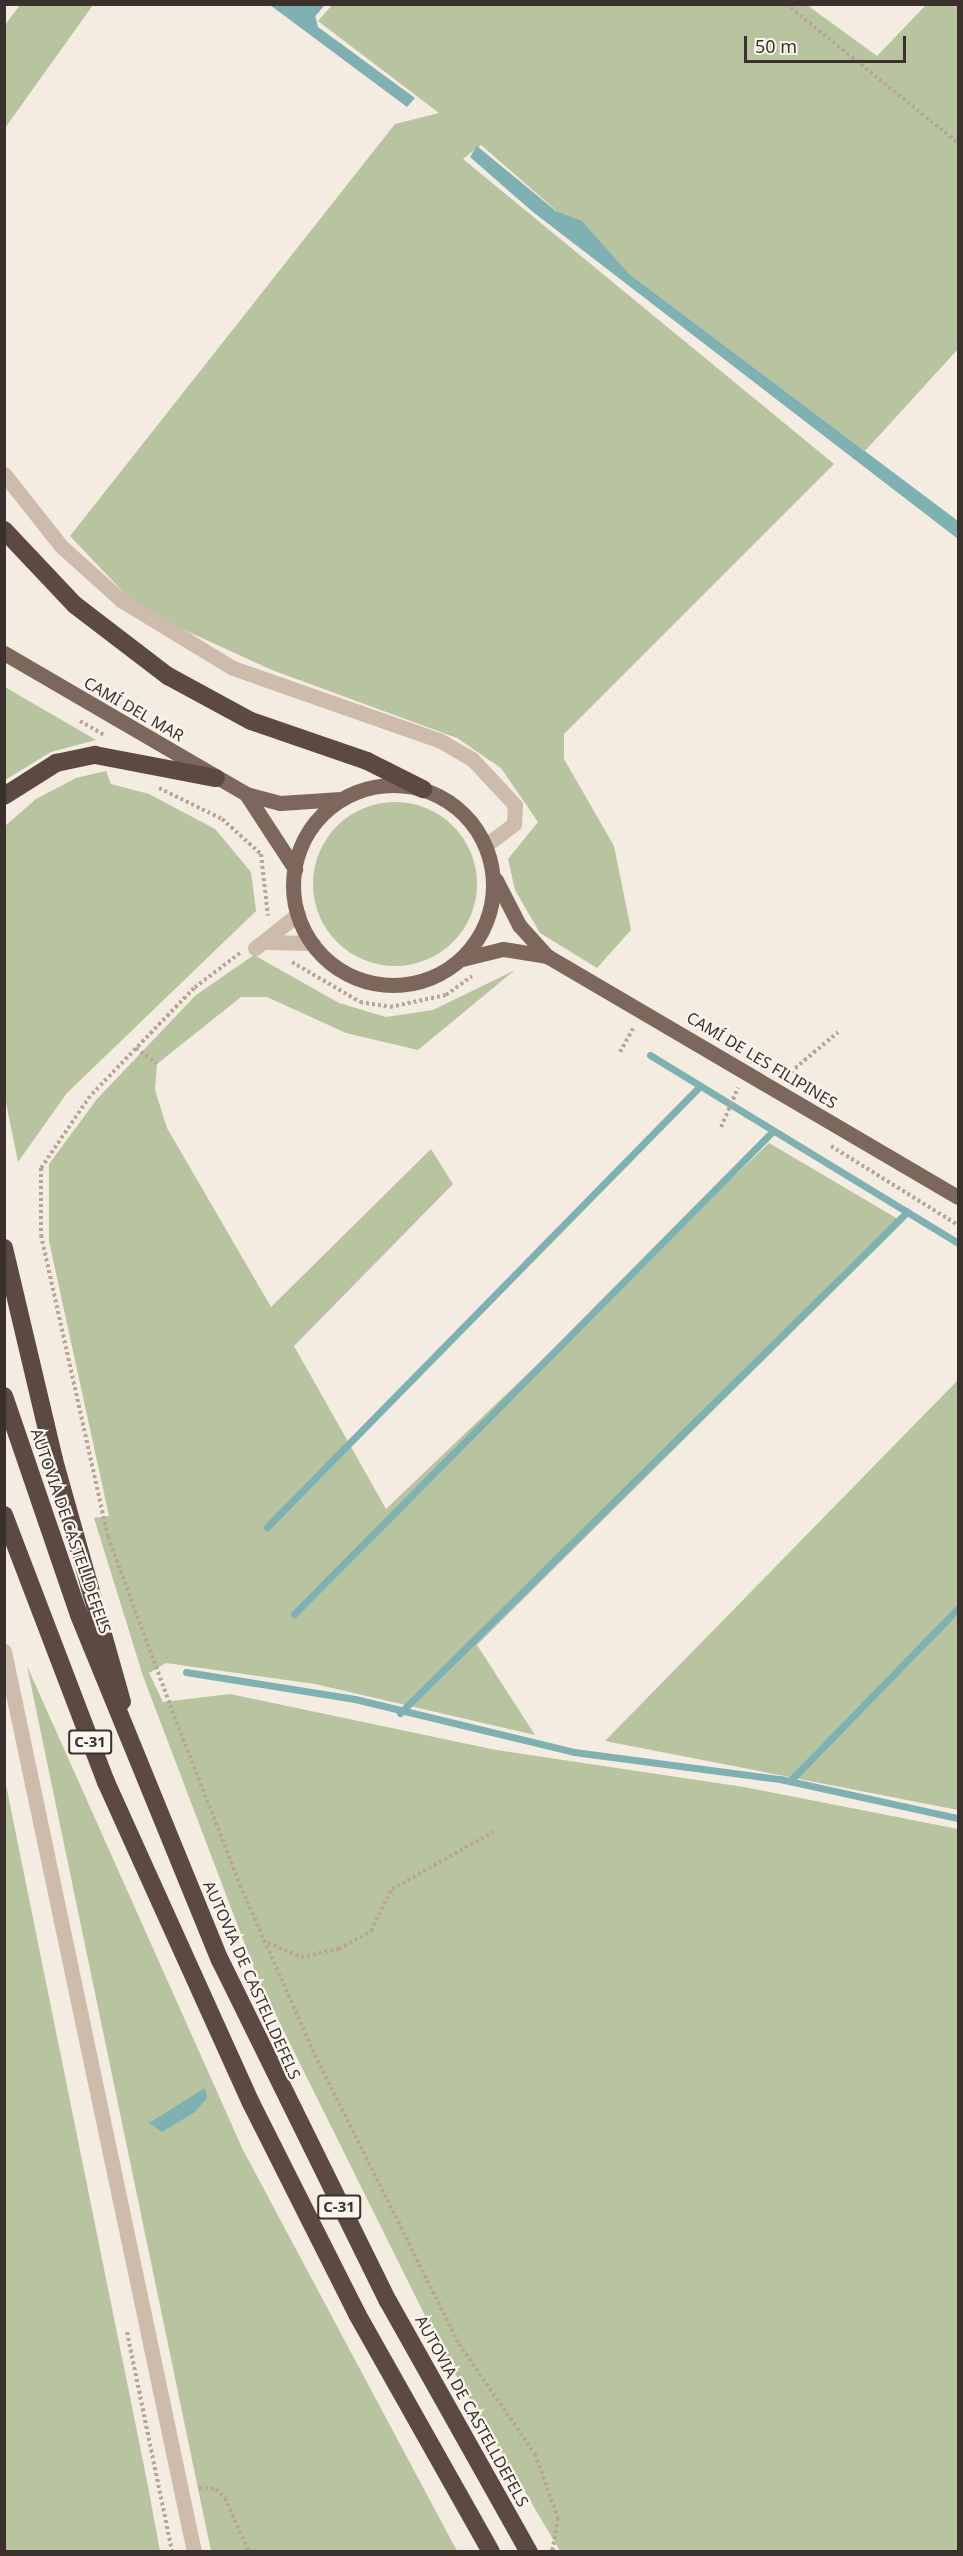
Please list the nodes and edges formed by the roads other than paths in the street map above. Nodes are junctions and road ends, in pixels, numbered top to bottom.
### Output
1 (4, 474) edge
2 (4, 530) edge
3 (4, 653) edge
4 (216, 778) junction
5 (423, 789) junction
6 (246, 794) junction
7 (4, 796) edge
8 (341, 799) junction
9 (486, 845) junction
10 (295, 869) junction
11 (494, 876) junction
12 (298, 914) junction
13 (312, 943) junction
14 (547, 956) junction
15 (461, 960) junction
16 (958, 1197) edge
17 (4, 1248) edge
18 (4, 1396) edge
19 (4, 1515) edge
20 (4, 1651) edge
21 (141, 1777) junction
22 (525, 2544) edge
23 (489, 2549) edge
24 (194, 2552) edge

1 - 9 street
2 - 5 highway
3 - 4 main road, CAMÍ DEL MAR
4 - 6 main road, CAMÍ DEL MAR
4 - 7 highway
5 - 8 main road
5 - 9 main road
6 - 8 main road, CAMÍ DEL MAR
6 - 10 main road, CAMÍ DEL MAR
8 - 10 main road
9 - 11 main road
10 - 12 main road
11 - 14 main road
11 - 15 main road
12 - 13 main road
12 - 13 street
13 - 15 main road
14 - 15 main road
14 - 16 main road, CAMÍ DE LES FILIPINES
17 - 21 highway
18 - 21 highway, AUTOVIA DE CASTELLDEFELS / C-31
19 - 23 highway, C-31
20 - 24 street
21 - 22 highway, AUTOVIA DE CASTELLDEFELS / C-31

